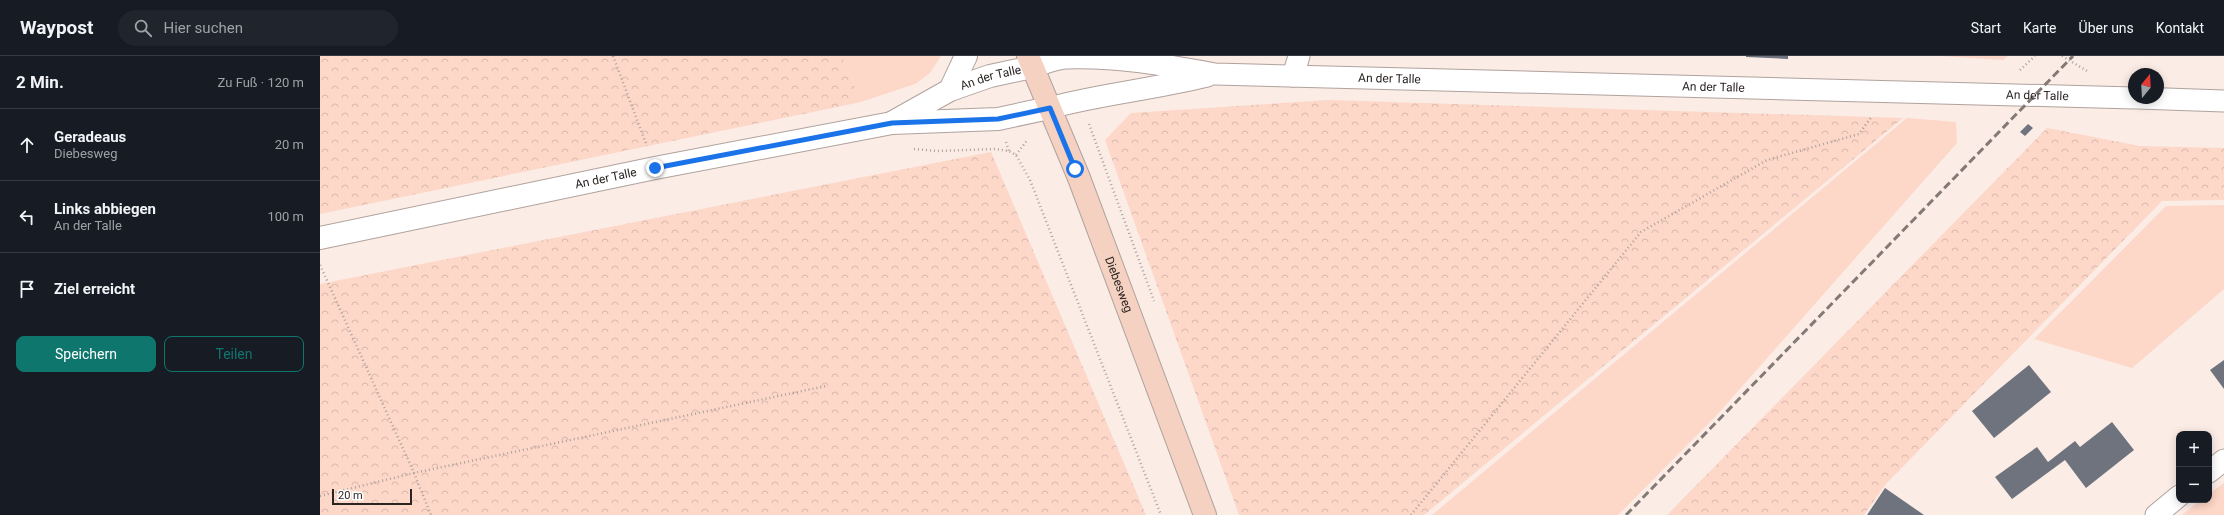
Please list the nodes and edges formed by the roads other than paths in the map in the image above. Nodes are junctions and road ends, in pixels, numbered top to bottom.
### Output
1 (966, 56) edge
2 (1299, 56) edge
3 (1030, 61) edge
4 (1215, 74) junction
5 (1293, 76) junction
6 (950, 90) junction
7 (2128, 98) edge
8 (2164, 99) edge
9 (2224, 101) edge
10 (1050, 108) junction
11 (892, 123) junction
12 (320, 238) edge
13 (2224, 460) edge
14 (2212, 470) edge
15 (2176, 498) edge
16 (1205, 515) edge
17 (2156, 515) edge

1 - 6 street
2 - 5 street
3 - 4 street, An der Talle
3 - 6 street, An der Talle
3 - 10 main road, Diebesweg
4 - 5 street, An der Talle
4 - 10 street, An der Talle
5 - 7 street, An der Talle
6 - 11 street, An der Talle
8 - 9 street
10 - 11 street, An der Talle
10 - 16 main road, Diebesweg
11 - 12 street, An der Talle
13 - 14 street
15 - 17 street

